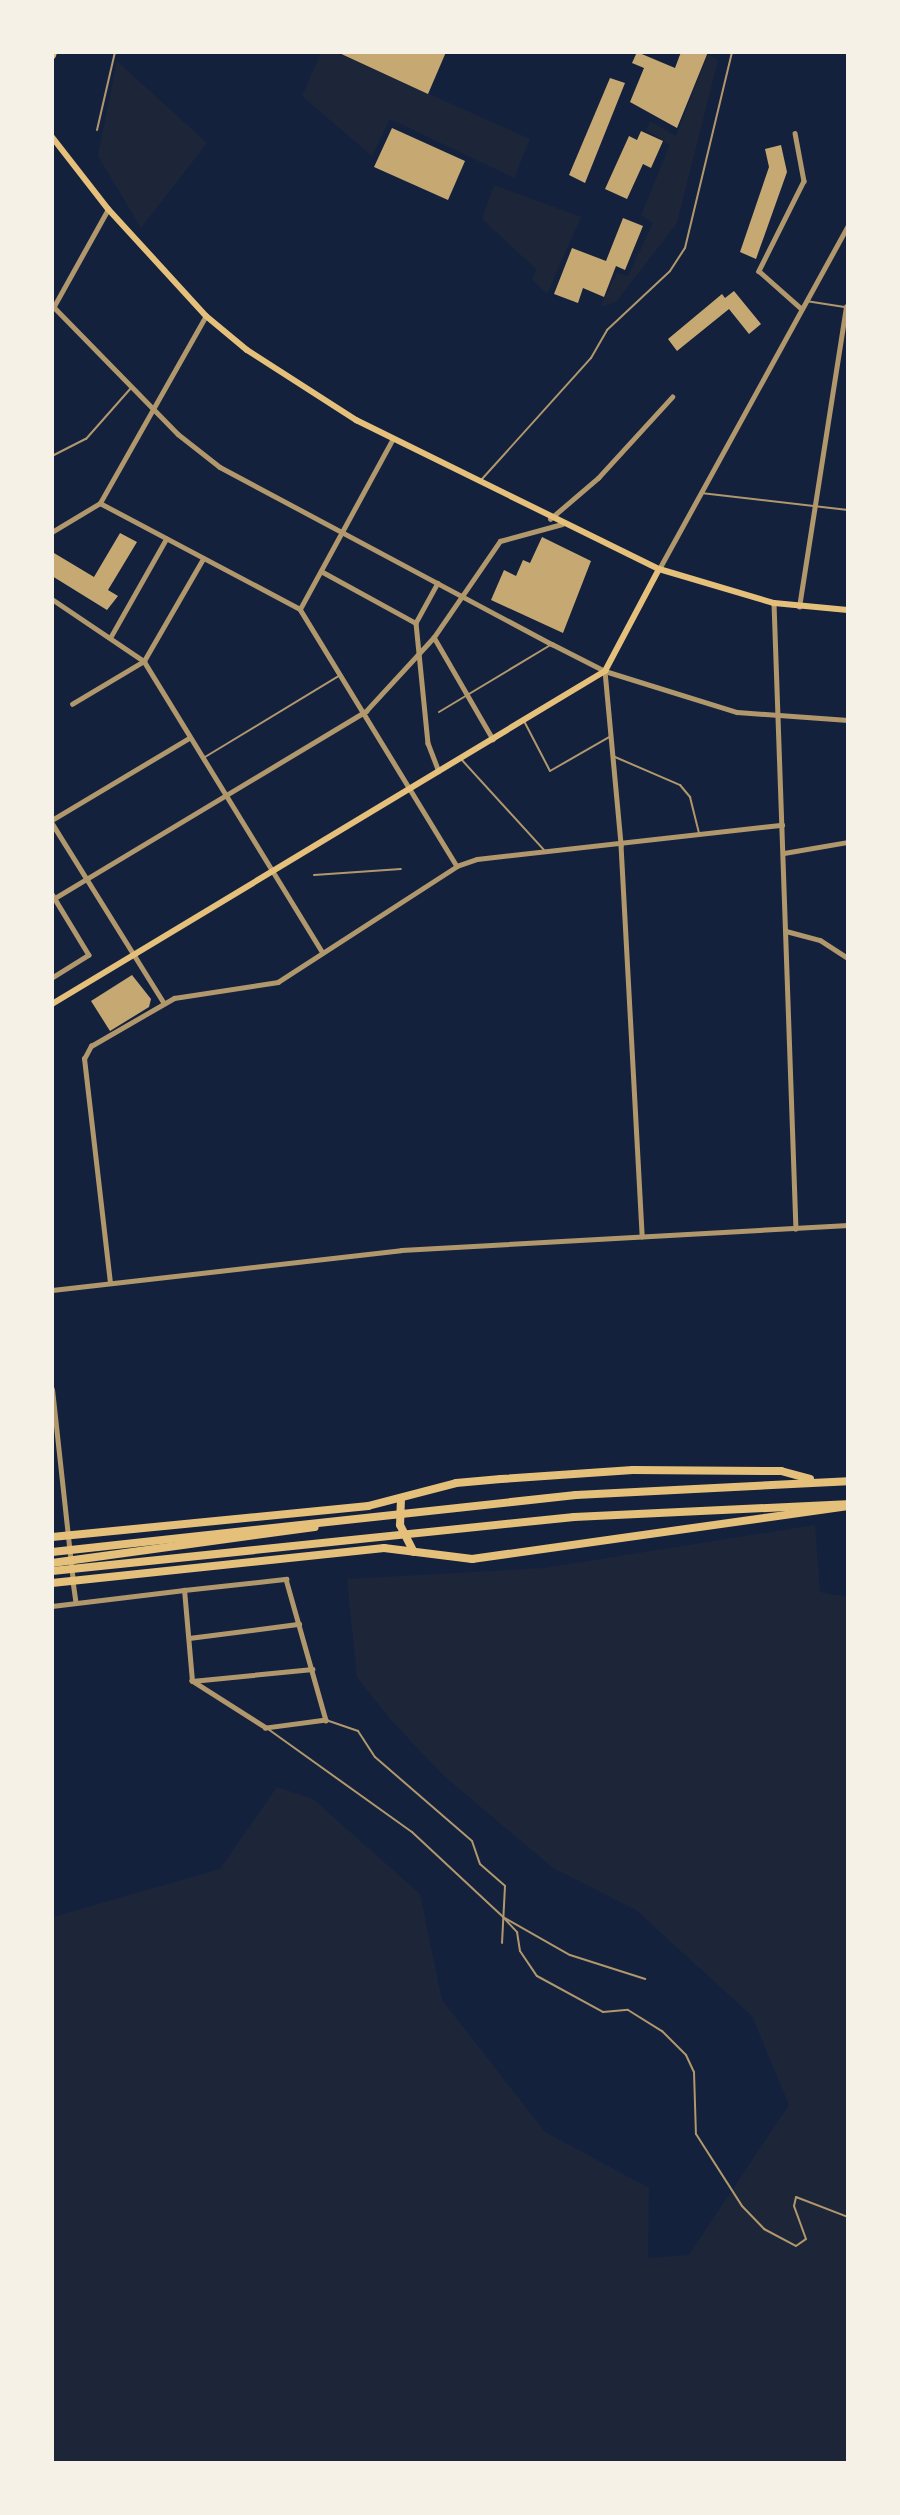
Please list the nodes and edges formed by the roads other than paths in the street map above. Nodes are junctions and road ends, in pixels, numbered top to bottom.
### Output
1 (115, 52) edge
2 (732, 52) edge
3 (97, 130) dead end
4 (795, 133) dead end
5 (52, 137) edge
6 (108, 209) junction
7 (848, 225) edge
8 (806, 301) junction
9 (53, 306) edge
10 (847, 308) edge
11 (802, 309) junction
12 (206, 316) junction
13 (131, 388) junction
14 (672, 397) dead end
15 (154, 408) junction
16 (392, 440) junction
17 (52, 456) edge
18 (478, 483) junction
19 (700, 493) junction
20 (100, 503) junction
21 (814, 509) junction
22 (848, 510) edge
23 (550, 519) junction
24 (562, 524) junction
25 (52, 532) edge
26 (342, 533) junction
27 (166, 539) junction
28 (203, 559) junction
29 (659, 569) junction
30 (321, 571) junction
31 (438, 583) junction
32 (465, 598) junction
33 (52, 599) edge
34 (774, 603) junction
35 (799, 607) junction
36 (300, 609) junction
37 (848, 610) edge
38 (416, 623) junction
39 (434, 637) junction
40 (110, 638) junction
41 (552, 644) junction
42 (418, 656) junction
43 (144, 661) junction
44 (605, 671) junction
45 (341, 675) junction
46 (467, 694) junction
47 (72, 704) dead end
48 (366, 711) junction
49 (439, 712) dead end
50 (778, 718) junction
51 (524, 720) junction
52 (848, 720) edge
53 (611, 736) junction
54 (189, 738) junction
55 (493, 739) junction
56 (613, 757) junction
57 (460, 758) junction
58 (201, 759) junction
59 (439, 771) junction
60 (412, 788) junction
61 (225, 798) junction
62 (52, 821) edge
63 (782, 825) junction
64 (699, 834) junction
65 (848, 842) edge
66 (621, 845) junction
67 (546, 853) junction
68 (784, 853) junction
69 (457, 866) junction
70 (401, 869) dead end
71 (274, 872) junction
72 (314, 876) dead end
73 (87, 879) junction
74 (54, 896) edge
75 (786, 931) junction
76 (322, 952) junction
77 (135, 957) junction
78 (848, 958) edge
79 (52, 978) edge
80 (164, 1003) junction
81 (52, 1004) edge
82 (848, 1225) edge
83 (796, 1229) junction
84 (642, 1236) junction
85 (110, 1283) junction
86 (52, 1290) edge
87 (52, 1389) edge
88 (816, 1481) junction
89 (848, 1481) edge
90 (401, 1498) junction
91 (377, 1504) junction
92 (848, 1505) edge
93 (212, 1524) junction
94 (93, 1533) junction
95 (68, 1535) junction
96 (52, 1537) edge
97 (166, 1548) junction
98 (141, 1551) junction
99 (52, 1552) edge
100 (415, 1553) junction
101 (71, 1561) junction
102 (52, 1563) edge
103 (52, 1571) edge
104 (73, 1581) junction
105 (52, 1583) edge
106 (184, 1590) junction
107 (76, 1603) junction
108 (52, 1606) edge
109 (299, 1624) junction
110 (189, 1638) junction
111 (312, 1669) junction
112 (192, 1681) junction
113 (326, 1720) junction
114 (266, 1728) junction
115 (503, 1917) junction
116 (502, 1943) dead end
117 (645, 1980) dead end
118 (848, 2217) edge

1 - 3 lane
2 - 18 lane
4 - 11 street
5 - 6 main road
6 - 9 street
6 - 12 main road
7 - 8 street
8 - 10 lane
8 - 11 street
9 - 13 street
10 - 21 street
11 - 19 street
12 - 15 street
12 - 16 main road
13 - 15 street
13 - 17 lane
14 - 23 street
15 - 20 street
15 - 26 street
16 - 18 main road
16 - 26 street
18 - 23 main road
19 - 21 lane
19 - 29 street
20 - 25 street
20 - 27 street
21 - 22 lane
21 - 35 street
23 - 24 main road
24 - 29 main road
24 - 32 street
26 - 30 street
26 - 31 street
27 - 28 street
27 - 40 street
28 - 36 street
28 - 43 street
29 - 34 main road
29 - 44 main road
30 - 36 street
30 - 38 street
31 - 32 street
31 - 38 street
32 - 39 street
32 - 41 street
33 - 40 street
34 - 35 main road
34 - 50 street
35 - 37 main road
36 - 45 street
38 - 42 street
39 - 42 street
39 - 46 street
40 - 43 street
41 - 44 street
41 - 46 lane
42 - 48 street
42 - 59 street
43 - 47 street
43 - 54 street
44 - 50 street
44 - 51 main road
44 - 53 street
45 - 48 street
45 - 58 lane
46 - 49 lane
46 - 55 street
48 - 60 street
48 - 61 street
50 - 52 street
50 - 63 street
51 - 53 lane
51 - 55 main road
53 - 56 street
54 - 58 street
54 - 62 street
55 - 57 main road
56 - 64 lane
56 - 66 street
57 - 59 main road
57 - 67 lane
58 - 61 street
59 - 60 main road
60 - 69 street
60 - 71 main road
61 - 71 street
61 - 73 street
62 - 73 street
63 - 64 street
63 - 68 street
64 - 66 street
65 - 68 street
66 - 67 street
66 - 84 street
67 - 69 street
68 - 75 street
69 - 76 street
70 - 72 lane
71 - 76 street
71 - 77 main road
73 - 74 street
73 - 77 street
74 - 79 street
75 - 78 street
75 - 83 street
76 - 80 street
77 - 80 street
77 - 81 main road
80 - 85 street
82 - 83 street
83 - 84 street
84 - 85 street
85 - 86 street
87 - 95 street
88 - 89 highway
88 - 90 highway
88 - 99 highway
90 - 91 highway
90 - 100 highway
91 - 93 highway
91 - 97 highway
92 - 100 highway
92 - 103 highway
93 - 94 highway
93 - 97 highway
94 - 95 highway
94 - 98 highway
95 - 96 highway
95 - 101 street
97 - 98 highway
98 - 101 highway
100 - 104 highway
101 - 102 highway
101 - 104 street
104 - 105 highway
104 - 107 street
106 - 107 street
106 - 109 street
106 - 110 street
107 - 108 street
109 - 110 street
109 - 111 street
110 - 112 street
111 - 112 street
111 - 113 street
112 - 114 street
113 - 114 street
113 - 115 lane
114 - 115 lane
115 - 116 lane
115 - 117 lane
115 - 118 lane

